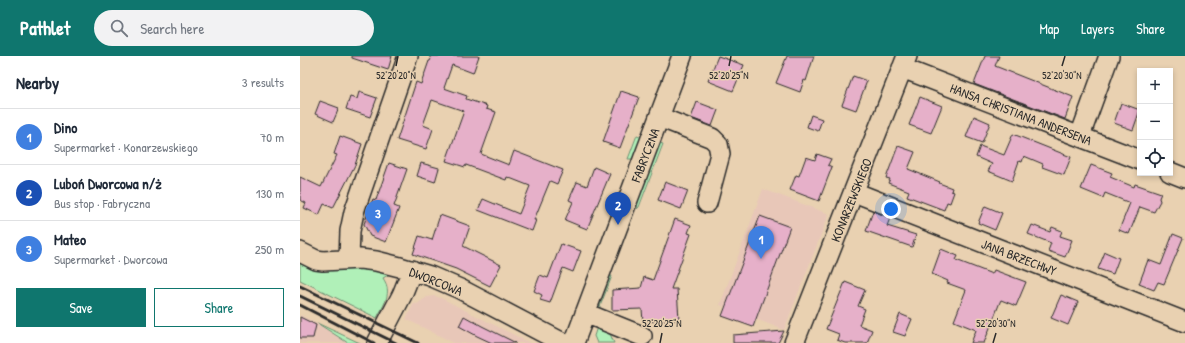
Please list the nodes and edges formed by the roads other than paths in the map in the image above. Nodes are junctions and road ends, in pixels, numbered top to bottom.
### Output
1 (408, 56) edge
2 (682, 56) edge
3 (1109, 56) edge
4 (905, 62) edge
5 (659, 117) junction
6 (1080, 136) junction
7 (1137, 159) edge
8 (1173, 173) edge
9 (1185, 178) edge
10 (854, 192) junction
11 (707, 203) dead end
12 (300, 252) edge
13 (349, 259) junction
14 (412, 270) junction
15 (585, 313) junction
16 (1185, 322) edge
17 (642, 336) dead end
18 (377, 343) edge
19 (563, 343) edge
20 (574, 343) edge
21 (794, 343) edge

1 - 13 street
2 - 5 street, FABRYCZNA
3 - 6 street
4 - 6 street, HANSA CHRISTIANA ANDERSENA
4 - 10 street, KONARZEWSKIEGO
5 - 11 street
5 - 15 street, FABRYCZNA
6 - 7 street, HANSA CHRISTIANA ANDERSENA
8 - 9 street
10 - 16 street, JANA BRZECHWY
10 - 21 street, KONARZEWSKIEGO
12 - 13 street, DWORCOWA
13 - 14 street, DWORCOWA
14 - 18 street
14 - 19 street, DWORCOWA
15 - 17 street
15 - 20 street, FABRYCZNA

